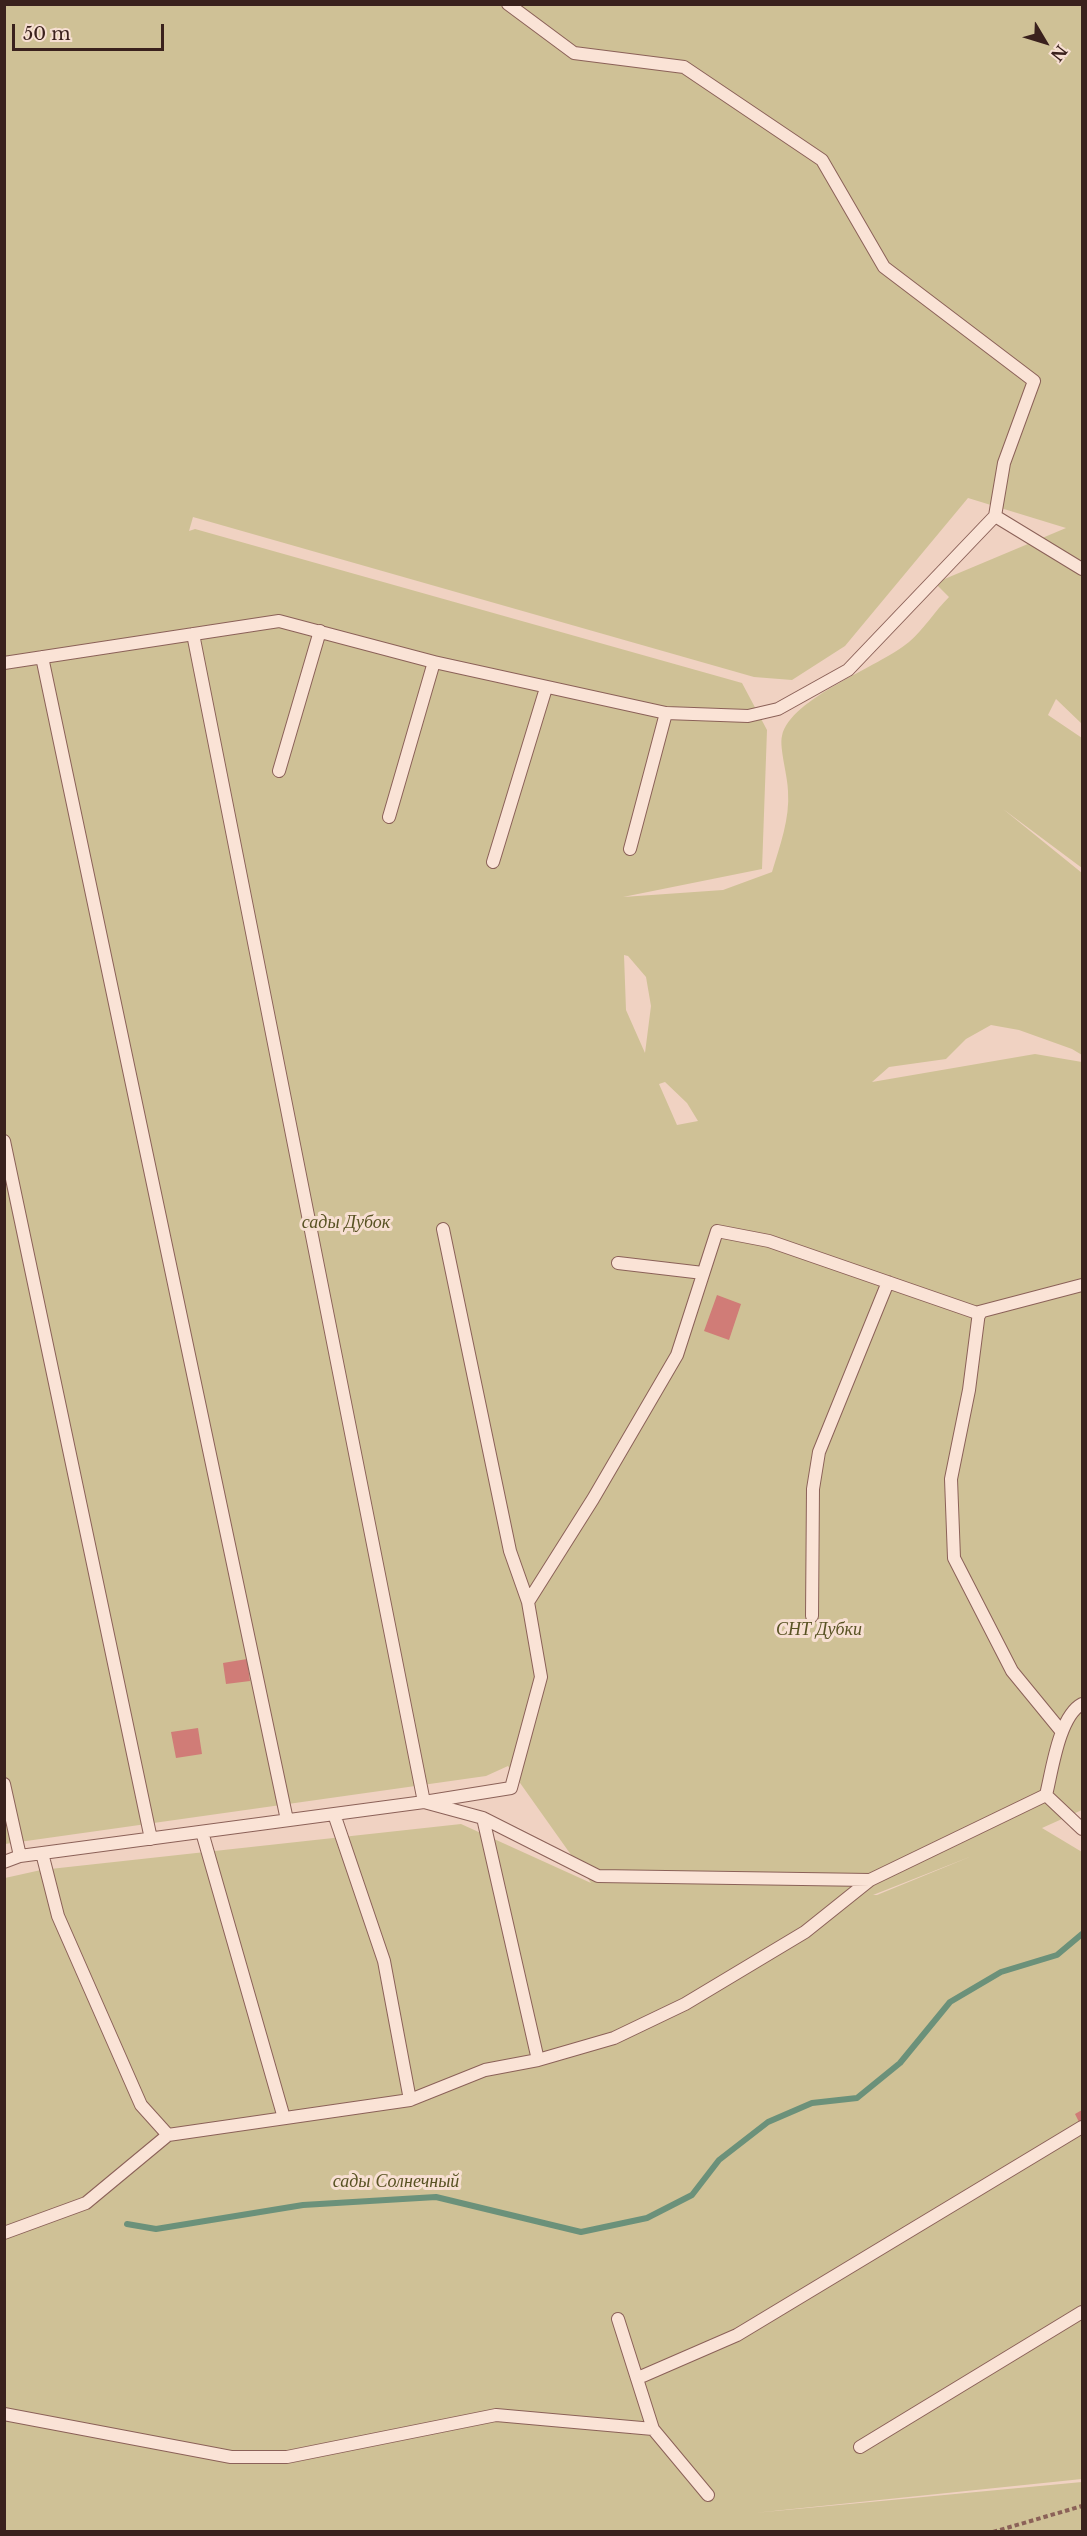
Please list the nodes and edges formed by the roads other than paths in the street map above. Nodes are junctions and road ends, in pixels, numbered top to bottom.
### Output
1 (508, 4) edge
2 (994, 516) junction
3 (1083, 569) edge
4 (320, 631) junction
5 (193, 634) junction
6 (42, 657) junction
7 (434, 662) junction
8 (4, 663) edge
9 (546, 688) junction
10 (666, 713) junction
11 (279, 771) dead end
12 (389, 817) dead end
13 (630, 849) dead end
14 (493, 862) dead end
15 (4, 1142) edge
16 (443, 1229) dead end
17 (618, 1263) dead end
18 (703, 1274) junction
19 (888, 1282) junction
20 (1083, 1286) edge
21 (980, 1314) junction
22 (528, 1602) junction
23 (812, 1616) dead end
24 (1083, 1704) edge
25 (1062, 1732) junction
26 (4, 1784) edge
27 (1046, 1795) junction
28 (424, 1802) junction
29 (334, 1814) junction
30 (483, 1818) junction
31 (287, 1820) junction
32 (1083, 1828) edge
33 (202, 1832) junction
34 (151, 1839) junction
35 (42, 1853) junction
36 (21, 1856) junction
37 (4, 1862) edge
38 (870, 1880) junction
39 (538, 2060) junction
40 (410, 2100) junction
41 (284, 2118) junction
42 (1083, 2127) edge
43 (168, 2134) junction
44 (4, 2233) edge
45 (1083, 2312) edge
46 (618, 2319) dead end
47 (638, 2378) junction
48 (4, 2414) edge
49 (653, 2429) junction
50 (860, 2447) dead end
51 (708, 2495) dead end

1 - 2 lane
2 - 3 lane
2 - 10 lane
4 - 5 lane
4 - 7 lane
4 - 11 lane
5 - 6 lane
5 - 28 lane
6 - 8 lane
6 - 31 lane
7 - 9 lane
7 - 12 lane
9 - 10 lane
9 - 14 lane
10 - 13 lane
15 - 34 lane
16 - 22 lane
17 - 18 lane
18 - 19 lane
18 - 22 lane
19 - 21 lane
19 - 23 lane
20 - 21 lane
21 - 25 lane
22 - 28 lane
24 - 25 lane
25 - 27 lane
26 - 36 lane
27 - 32 lane
27 - 38 lane
28 - 29 lane
28 - 30 lane
29 - 31 lane
29 - 40 lane
30 - 38 lane
30 - 39 lane
31 - 33 lane
33 - 34 lane
33 - 41 lane
34 - 35 lane
35 - 36 lane
35 - 43 lane
36 - 37 lane
38 - 39 lane
39 - 40 lane
40 - 41 lane
41 - 43 lane
42 - 47 lane
43 - 44 lane
45 - 50 lane
46 - 47 lane
47 - 49 lane
48 - 49 lane
49 - 51 lane

